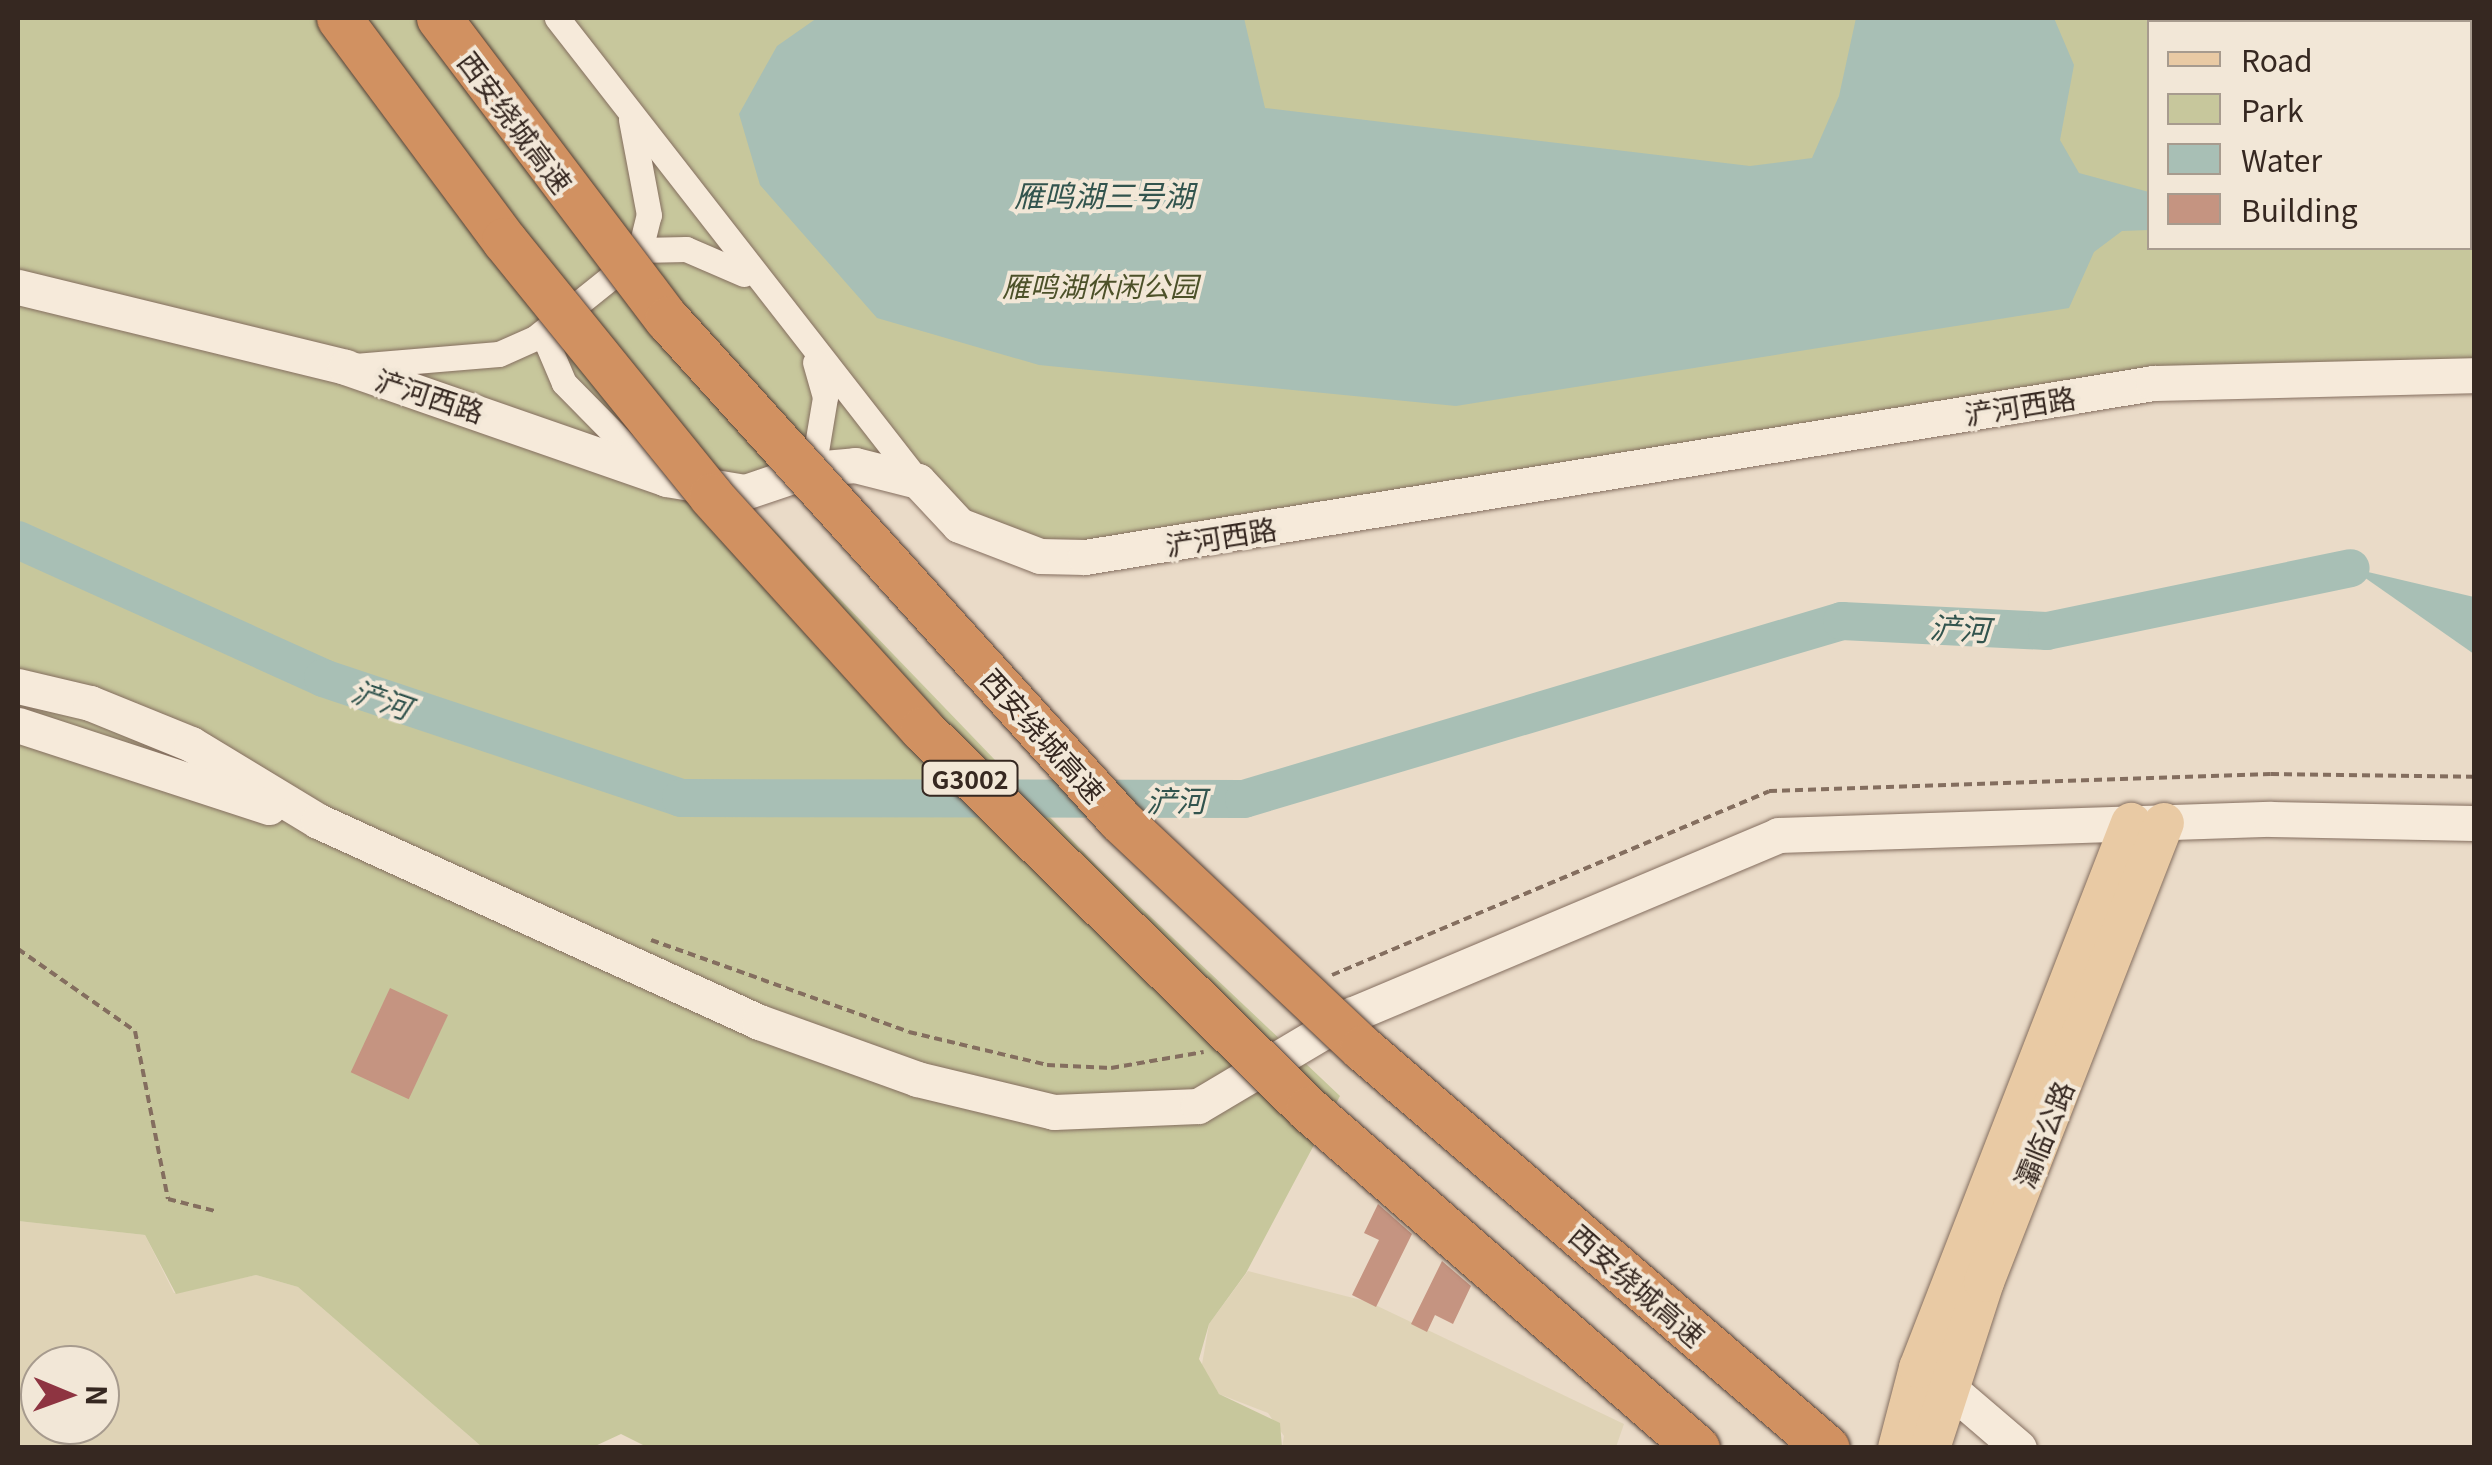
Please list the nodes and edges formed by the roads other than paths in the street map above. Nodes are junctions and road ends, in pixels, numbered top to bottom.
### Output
1 (340, 18) edge
2 (439, 18) edge
3 (557, 18) edge
4 (630, 115) junction
5 (640, 250) junction
6 (755, 282) junction
7 (18, 287) edge
8 (553, 323) junction
9 (813, 352) junction
10 (345, 367) junction
11 (2474, 375) edge
12 (813, 469) junction
13 (666, 479) junction
14 (918, 481) junction
15 (18, 686) edge
16 (18, 725) edge
17 (318, 821) junction
18 (2147, 823) junction
19 (2474, 823) edge
20 (1949, 1388) junction
21 (1697, 1448) edge
22 (1828, 1448) edge
23 (1898, 1448) edge
24 (1930, 1448) edge
25 (2019, 1448) edge

1 - 21 highway, G3002, bridge
2 - 22 highway, 西安绕城高速 / G3002, bridge
3 - 4 street
4 - 5 street
4 - 6 street
5 - 6 street
5 - 8 street
6 - 9 street
7 - 10 street, 浐河西路
8 - 10 street
8 - 13 street
9 - 12 street
9 - 14 street
10 - 13 street, 浐河西路
11 - 14 street, 浐河西路
12 - 13 street, 浐河西路
12 - 14 street, 浐河西路
15 - 17 street
16 - 17 street
17 - 18 street
18 - 19 street
18 - 20 main road, 灞临公路
18 - 23 main road, 灞临公路
20 - 24 main road, 灞临公路
20 - 25 street

